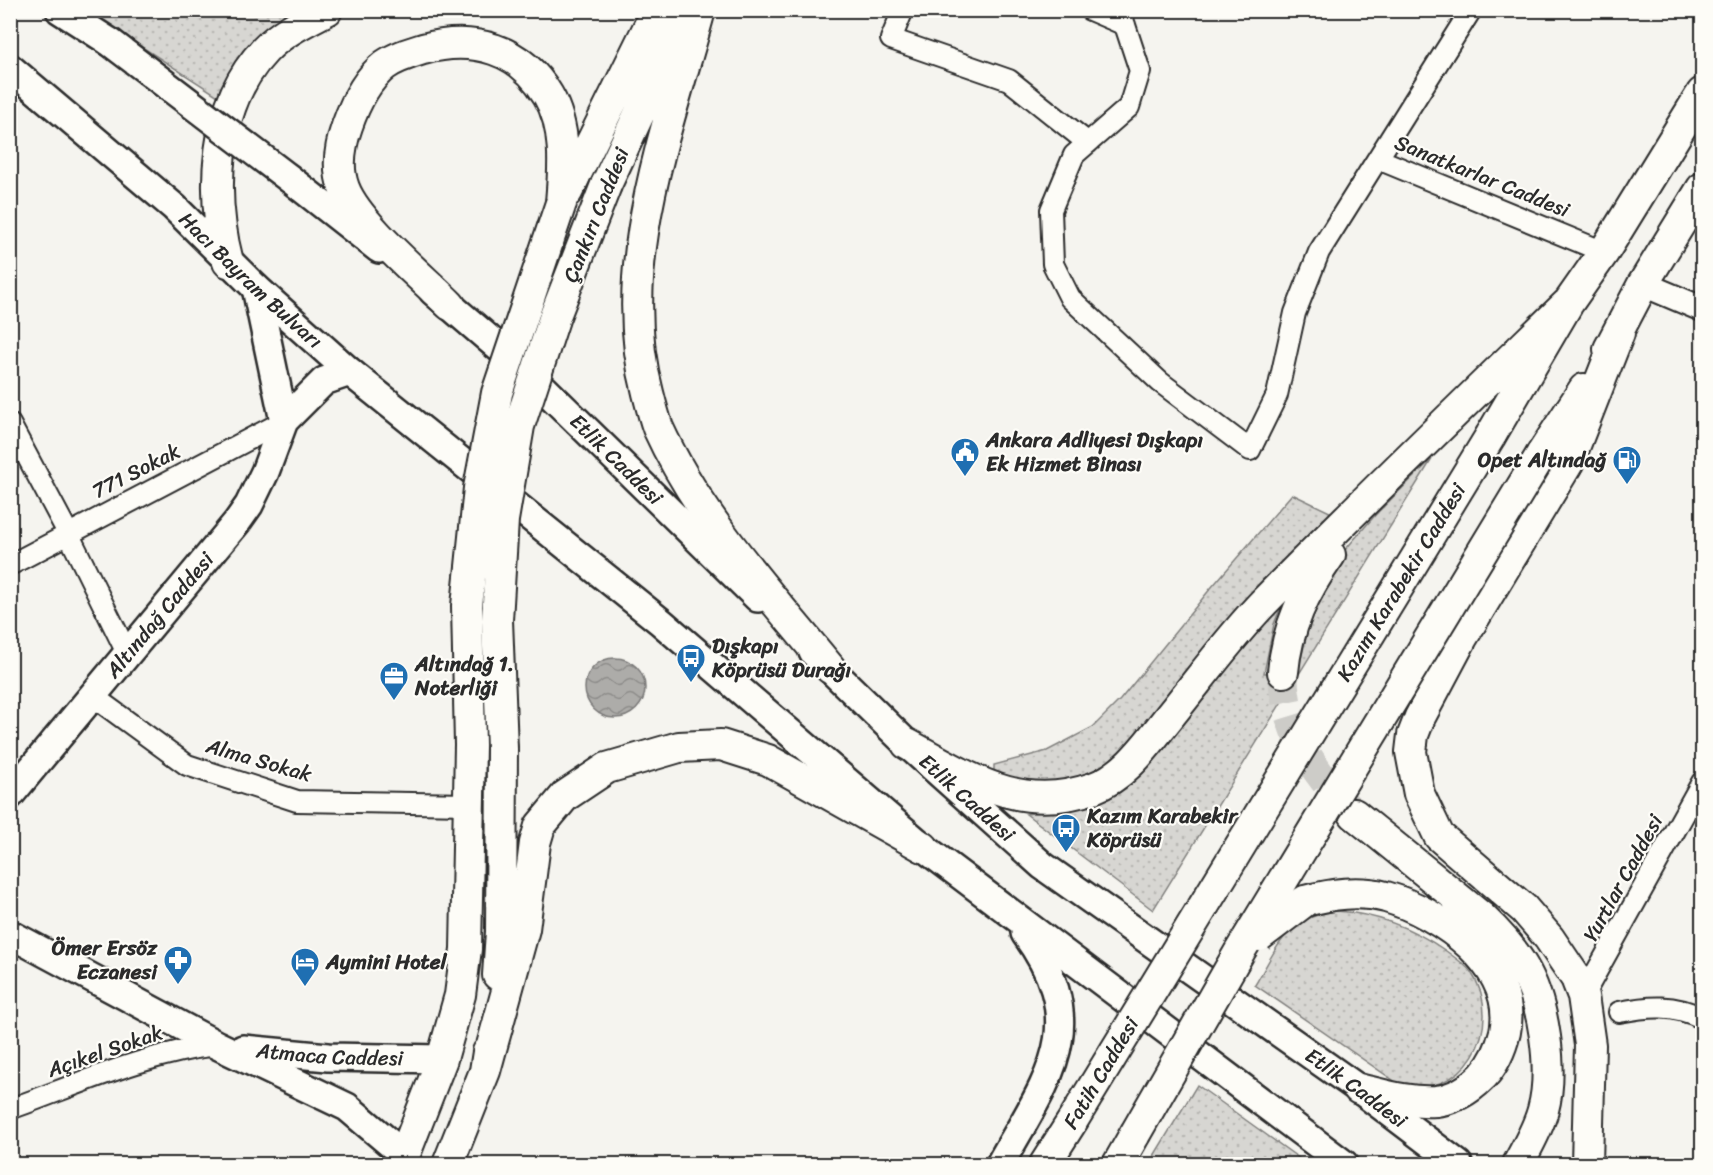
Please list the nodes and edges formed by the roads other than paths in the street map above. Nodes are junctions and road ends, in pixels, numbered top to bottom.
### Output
1 (60, 10) edge
2 (327, 10) edge
3 (657, 10) edge
4 (687, 10) edge
5 (700, 10) edge
6 (903, 10) edge
7 (1090, 10) edge
8 (1471, 10) edge
9 (1123, 18) edge
10 (10, 68) edge
11 (1702, 93) edge
12 (1088, 143) junction
13 (1378, 159) junction
14 (1702, 188) edge
15 (561, 202) junction
16 (1604, 252) junction
17 (228, 262) junction
18 (1643, 284) junction
19 (256, 288) junction
20 (1569, 302) junction
21 (450, 305) junction
22 (1702, 309) edge
23 (1618, 333) junction
24 (350, 372) junction
25 (284, 421) junction
26 (10, 424) edge
27 (1400, 469) junction
28 (68, 533) junction
29 (10, 565) edge
30 (128, 654) junction
31 (830, 668) junction
32 (1283, 672) tunnel mouth
33 (94, 697) junction
34 (907, 744) junction
35 (1702, 782) edge
36 (10, 795) edge
37 (469, 804) junction
38 (1697, 805) edge
39 (1354, 814) tunnel mouth
40 (923, 847) junction
41 (1012, 915) junction
42 (10, 934) edge
43 (1240, 951) junction
44 (1157, 981) joint
45 (1584, 996) junction
46 (1619, 1012) dead end
47 (1702, 1018) edge
48 (217, 1045) junction
49 (442, 1059) junction
50 (485, 1071) junction
51 (1359, 1089) junction
52 (10, 1109) edge
53 (1524, 1154) edge
54 (403, 1160) edge
55 (448, 1164) edge
56 (1000, 1164) edge
57 (1045, 1164) edge
58 (1118, 1164) edge
59 (1344, 1164) edge
60 (1458, 1164) edge
61 (1587, 1164) edge

1 - 21 main road, bridge
2 - 17 main road
3 - 15 main road, Çankırı Caddesi
4 - 50 main road, Çankırı Caddesi, bridge
5 - 31 main road
6 - 12 street
7 - 9 street, Sanatkarlar Caddesi
8 - 13 street
9 - 12 street, Sanatkarlar Caddesi
10 - 17 main road, Hacı Bayram Bulvarı
11 - 16 main road, Kazım Karabekir Caddesi
12 - 13 street, Sanatkarlar Caddesi
13 - 16 street, Sanatkarlar Caddesi
14 - 18 main road
15 - 21 main road
15 - 37 main road, Çankırı Caddesi, bridge
16 - 20 main road, Kazım Karabekir Caddesi
17 - 19 main road, Hacı Bayram Bulvarı
18 - 22 street
18 - 23 main road
19 - 24 main road, Hacı Bayram Bulvarı
19 - 25 main road
20 - 27 main road
20 - 44 main road, Kazım Karabekir Caddesi, bridge
21 - 31 main road, Etlik Caddesi
23 - 43 main road, bridge
23 - 45 main road
24 - 25 main road, Altındağ Caddesi
24 - 40 main road, Hacı Bayram Bulvarı
25 - 28 street, 771 Sokak
25 - 30 main road, Altındağ Caddesi
26 - 28 street
27 - 32 main road
27 - 34 main road
28 - 29 street, 771 Sokak
28 - 30 street
30 - 33 main road, Altındağ Caddesi
31 - 34 main road, Etlik Caddesi
33 - 36 main road, Altındağ Caddesi
33 - 37 street, Alma Sokak
34 - 51 main road, Etlik Caddesi
35 - 38 street, Yurtlar Caddesi
37 - 49 main road, Çankırı Caddesi
38 - 45 street, Yurtlar Caddesi
39 - 53 main road
40 - 41 main road
40 - 50 main road
41 - 56 main road
41 - 59 main road
42 - 48 main road, Atmaca Caddesi
43 - 51 main road, bridge
43 - 58 main road, bridge
44 - 57 main road, Fatih Caddesi, bridge
45 - 61 main road
46 - 47 street
48 - 49 main road, Atmaca Caddesi
48 - 52 street, Açıkel Sokak
48 - 54 main road, Atmaca Caddesi
49 - 54 main road, Çankırı Caddesi
50 - 55 main road
51 - 60 main road, Etlik Caddesi

